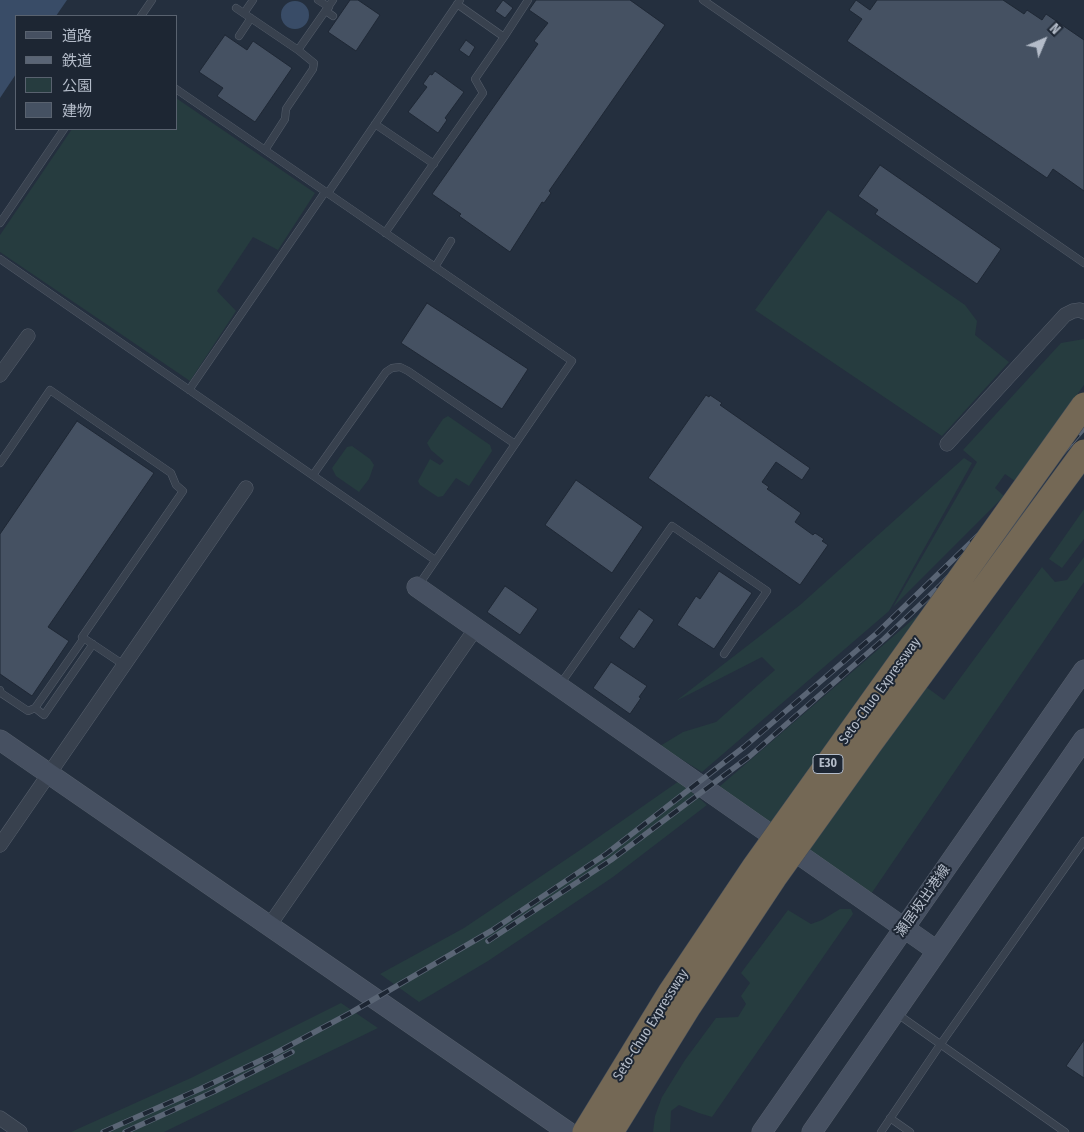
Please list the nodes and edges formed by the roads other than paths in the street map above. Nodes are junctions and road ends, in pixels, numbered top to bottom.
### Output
1 (152, 0) edge
2 (253, 0) edge
3 (318, 0) edge
4 (333, 0) edge
5 (528, 0) edge
6 (703, 0) edge
7 (459, 2) edge
8 (236, 8) dead end
9 (327, 9) junction
10 (244, 14) junction
11 (142, 15) edge
12 (333, 16) dead end
13 (251, 18) junction
14 (238, 36) dead end
15 (504, 37) junction
16 (298, 50) junction
17 (178, 90) edge
18 (375, 124) junction
19 (63, 130) edge
20 (265, 150) junction
21 (434, 164) junction
22 (327, 192) junction
23 (0, 223) edge
24 (385, 233) junction
25 (452, 241) dead end
26 (0, 259) edge
27 (1084, 263) edge
28 (435, 267) junction
29 (1084, 312) edge
30 (28, 336) dead end
31 (0, 376) edge
32 (189, 390) junction
33 (1084, 405) edge
34 (515, 444) junction
35 (947, 444) dead end
36 (1084, 452) edge
37 (0, 464) edge
38 (312, 476) junction
39 (246, 488) dead end
40 (435, 560) junction
41 (417, 587) joint
42 (476, 628) junction
43 (84, 638) junction
44 (93, 644) junction
45 (724, 654) dead end
46 (124, 665) junction
47 (1084, 670) edge
48 (559, 686) junction
49 (0, 690) edge
50 (35, 708) junction
51 (1084, 739) edge
52 (0, 740) edge
53 (50, 774) junction
54 (1084, 841) edge
55 (0, 845) edge
56 (269, 926) junction
57 (904, 928) junction
58 (937, 951) junction
59 (895, 1012) junction
60 (940, 1045) junction
61 (0, 1118) edge
62 (890, 1118) junction
63 (20, 1132) edge
64 (568, 1132) edge
65 (585, 1132) edge
66 (611, 1132) edge
67 (762, 1132) edge
68 (812, 1132) edge
69 (881, 1132) edge
70 (910, 1132) edge
71 (1065, 1132) edge

1 - 11 lane
2 - 10 lane
3 - 9 lane
4 - 9 lane
5 - 15 lane
6 - 27 lane
7 - 15 lane
7 - 18 lane
8 - 10 lane
9 - 12 lane
9 - 16 lane
10 - 13 lane
13 - 14 lane
13 - 16 lane
15 - 21 lane
16 - 20 lane
17 - 20 lane
18 - 21 lane
18 - 22 lane
19 - 23 lane
20 - 22 lane
21 - 24 lane
22 - 24 lane
22 - 32 lane
24 - 28 lane
25 - 28 lane
26 - 32 lane
28 - 34 lane
29 - 35 street
30 - 31 street
32 - 38 lane
33 - 65 highway, Seto-Chuo Expressway / E30, bridge
34 - 38 lane
34 - 40 lane
36 - 66 highway, Seto-Chuo Expressway / E30, bridge
37 - 43 lane
38 - 40 lane
39 - 46 street
40 - 41 lane
41 - 42 street
42 - 48 street
42 - 56 street
43 - 44 lane
43 - 50 lane
44 - 46 lane
44 - 50 lane
45 - 48 lane
46 - 53 street
47 - 57 street, 瀬居坂出港線
48 - 57 street
49 - 50 lane
51 - 58 street
52 - 53 street
53 - 55 street
53 - 56 street
54 - 60 lane
56 - 64 street
57 - 58 street
57 - 67 street, 瀬居坂出港線
58 - 59 street
59 - 60 lane
59 - 68 street
60 - 62 lane
60 - 71 lane
61 - 63 street
62 - 69 lane
62 - 70 lane

